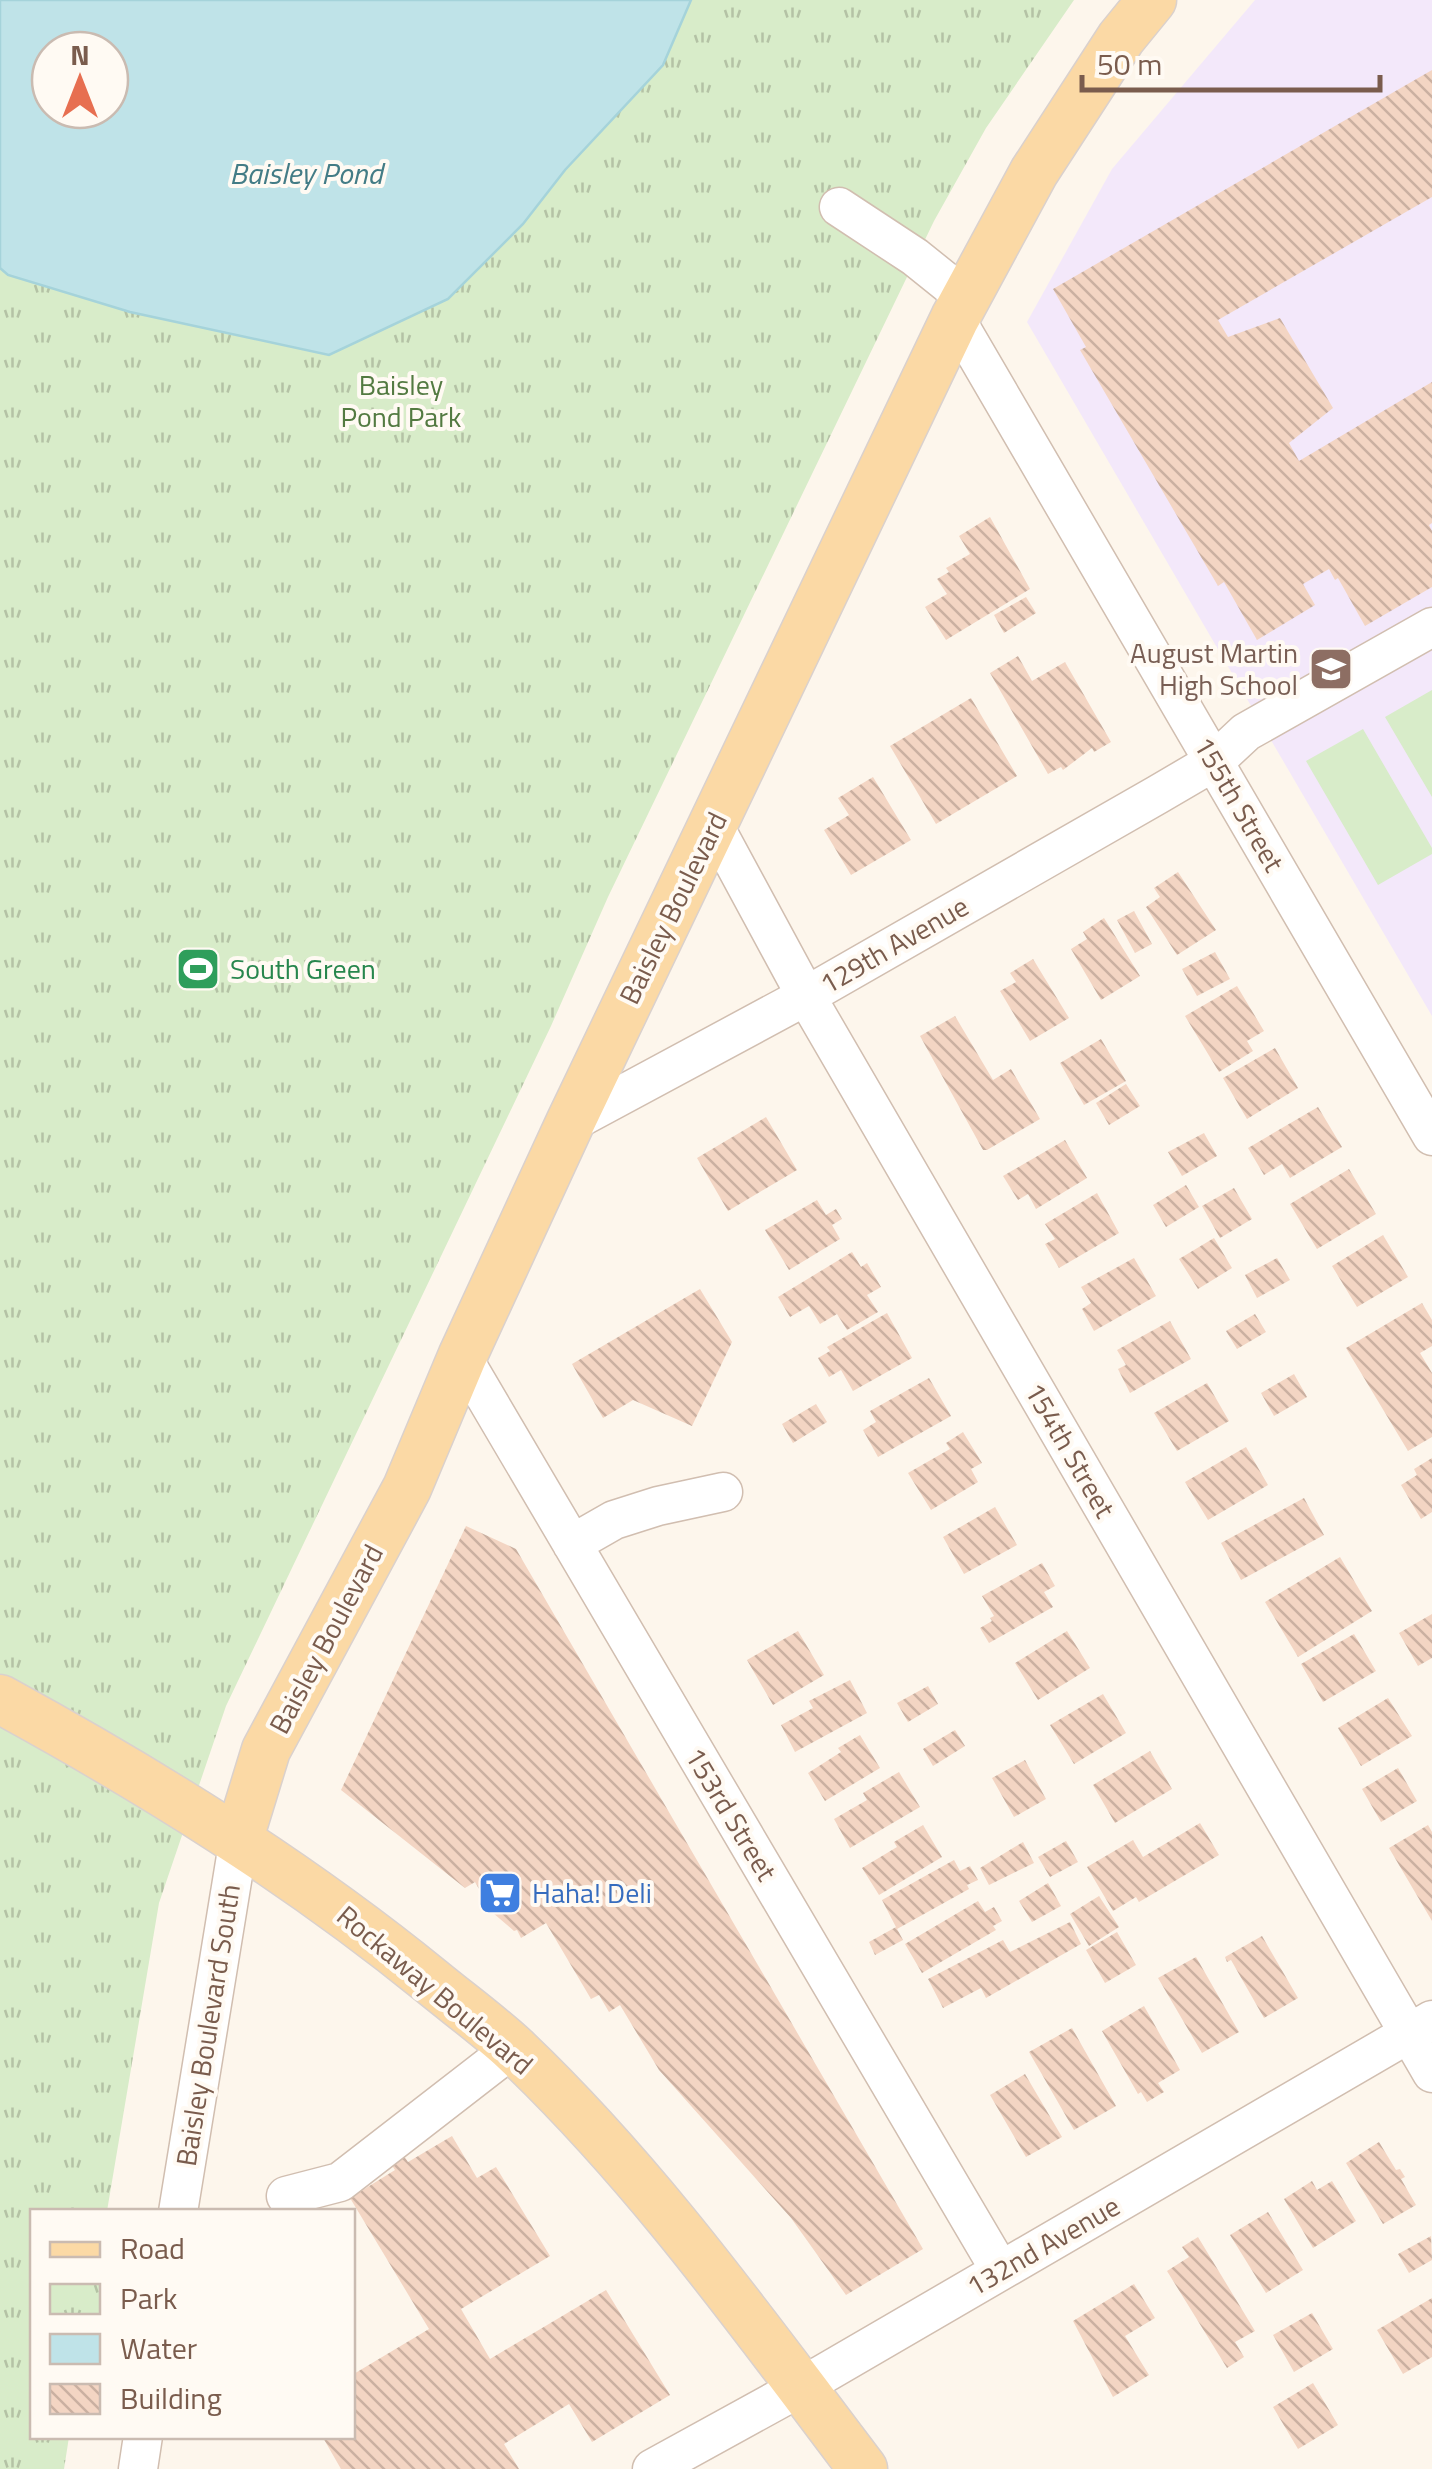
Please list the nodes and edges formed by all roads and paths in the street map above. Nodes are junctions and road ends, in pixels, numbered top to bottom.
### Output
1 (1152, 0) edge
2 (839, 206) dead end
3 (961, 308) junction
4 (1432, 627) edge
5 (1215, 762) junction
6 (713, 824) junction
7 (806, 996) junction
8 (570, 1123) junction
9 (1432, 1136) edge
10 (462, 1357) junction
11 (722, 1492) dead end
12 (572, 1544) junction
13 (0, 1699) edge
14 (238, 1838) junction
15 (1420, 2026) edge
16 (513, 2048) junction
17 (1432, 2073) edge
18 (286, 2196) dead end
19 (178, 2209) edge
20 (1000, 2270) junction
21 (801, 2388) junction
22 (143, 2439) edge
23 (138, 2469) edge
24 (652, 2469) edge
25 (862, 2469) edge

1 - 3 main road, Baisley Boulevard
2 - 3 street
3 - 5 street, 155th Street
3 - 6 main road, Baisley Boulevard
4 - 5 street, 129th Avenue
5 - 7 street, 129th Avenue
5 - 9 street, 155th Street
6 - 7 street, 154th Street
6 - 8 main road, Baisley Boulevard
7 - 8 street, 129th Avenue
7 - 15 street, 154th Street
8 - 10 main road, Baisley Boulevard
10 - 12 street, 153rd Street
10 - 14 main road, Baisley Boulevard
11 - 12 street
12 - 20 street, 153rd Street
13 - 14 main road, Rockaway Boulevard
14 - 16 main road, Rockaway Boulevard
14 - 19 street, Baisley Boulevard South
15 - 17 street, 154th Street
15 - 20 street, 132nd Avenue
16 - 18 street
16 - 21 main road, Rockaway Boulevard
20 - 21 street, 132nd Avenue
21 - 24 street, 132nd Avenue
21 - 25 main road, Rockaway Boulevard
22 - 23 street

